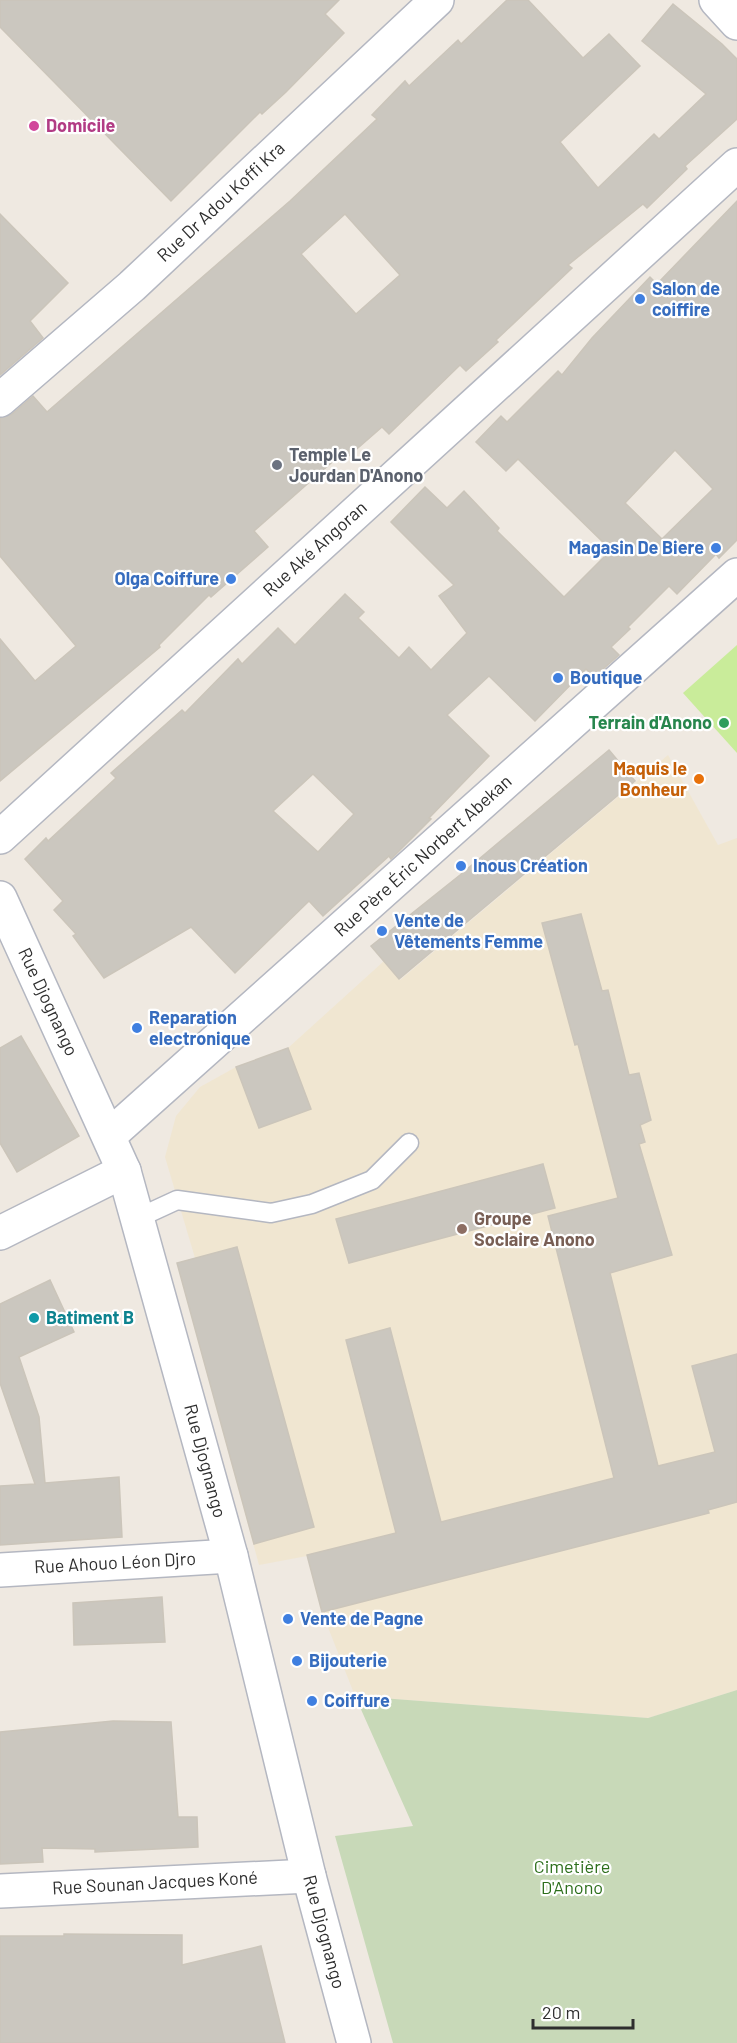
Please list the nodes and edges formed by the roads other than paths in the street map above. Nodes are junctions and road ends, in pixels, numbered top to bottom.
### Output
1 (437, 0) edge
2 (716, 0) edge
3 (737, 23) edge
4 (737, 165) edge
5 (0, 400) edge
6 (737, 575) edge
7 (0, 837) edge
8 (0, 898) edge
9 (109, 1136) junction
10 (409, 1143) dead end
11 (124, 1171) junction
12 (138, 1218) junction
13 (0, 1233) edge
14 (231, 1556) junction
15 (0, 1570) edge
16 (309, 1876) junction
17 (0, 1891) edge
18 (354, 2043) edge

1 - 5 street, Rue Dr Adou Koffi Kra
2 - 3 street
4 - 7 street, Rue Aké Angoran
6 - 9 street, Rue Père Éric Norbert Abekan
8 - 9 street, Rue Djognango
9 - 11 street, Rue Djognango
10 - 12 lane
11 - 12 street, Rue Djognango
11 - 13 street
12 - 14 street, Rue Djognango
14 - 15 street, Rue Ahouo Léon Djro
14 - 16 street, Rue Djognango
16 - 17 street, Rue Sounan Jacques Koné
16 - 18 street, Rue Djognango

